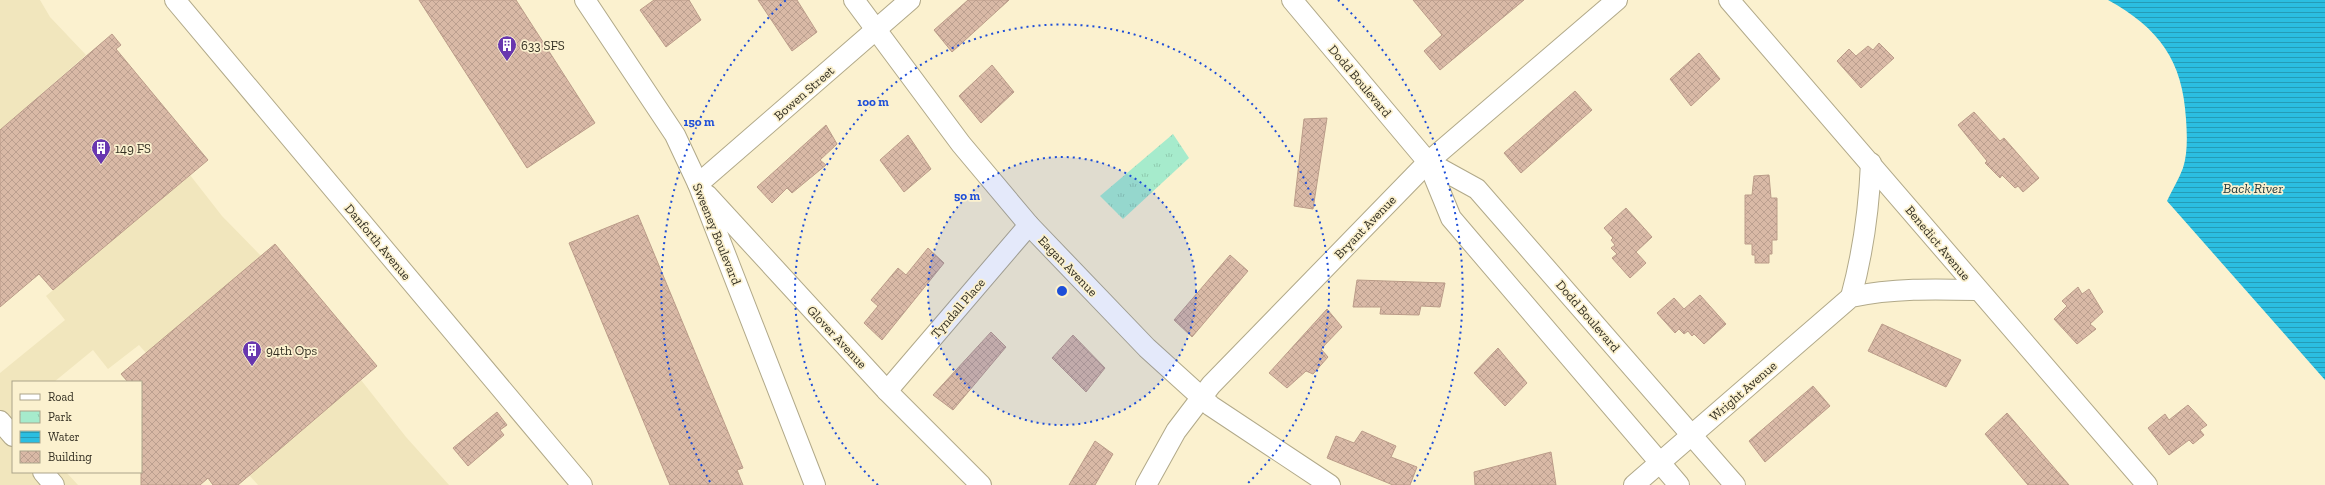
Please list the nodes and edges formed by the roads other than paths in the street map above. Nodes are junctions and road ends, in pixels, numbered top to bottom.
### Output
1 (174, 0) edge
2 (585, 0) edge
3 (854, 0) edge
4 (910, 0) edge
5 (1292, 0) edge
6 (1617, 0) edge
7 (1729, 0) edge
8 (874, 30) junction
9 (1428, 162) junction
10 (1871, 163) junction
11 (698, 184) junction
12 (1029, 225) junction
13 (1977, 290) junction
14 (1851, 297) junction
15 (887, 391) junction
16 (1201, 395) junction
17 (0, 421) edge
18 (12, 435) edge
19 (1692, 435) junction
20 (1659, 462) junction
21 (44, 473) edge
22 (54, 485) edge
23 (582, 485) edge
24 (815, 485) edge
25 (981, 485) edge
26 (1146, 485) edge
27 (1330, 485) edge
28 (1634, 485) edge
29 (1678, 485) edge
30 (1735, 485) edge
31 (2147, 485) edge

1 - 23 street, Danforth Avenue
2 - 11 street, Sweeney Boulevard
3 - 8 street, Eagan Avenue
4 - 8 street, Bowen Street
5 - 9 street, Dodd Boulevard
6 - 9 street, Bryant Avenue
7 - 10 street, Benedict Avenue
8 - 11 street, Bowen Street
8 - 12 street, Eagan Avenue
9 - 16 street, Bryant Avenue
9 - 19 street, Dodd Boulevard
9 - 20 street, Dodd Boulevard
10 - 13 street, Benedict Avenue
10 - 14 street
11 - 15 street, Glover Avenue
11 - 24 street, Sweeney Boulevard
12 - 15 street, Tyndall Place
12 - 16 street, Eagan Avenue
13 - 14 street, Wright Avenue
13 - 31 street, Benedict Avenue
14 - 19 street, Wright Avenue
15 - 25 street, Glover Avenue
16 - 26 street, Bryant Avenue
16 - 27 street, Eagan Avenue
17 - 18 street
19 - 20 street, Wright Avenue
19 - 30 street, Dodd Boulevard
20 - 28 street, Wright Avenue
20 - 29 street, Dodd Boulevard
21 - 22 street

